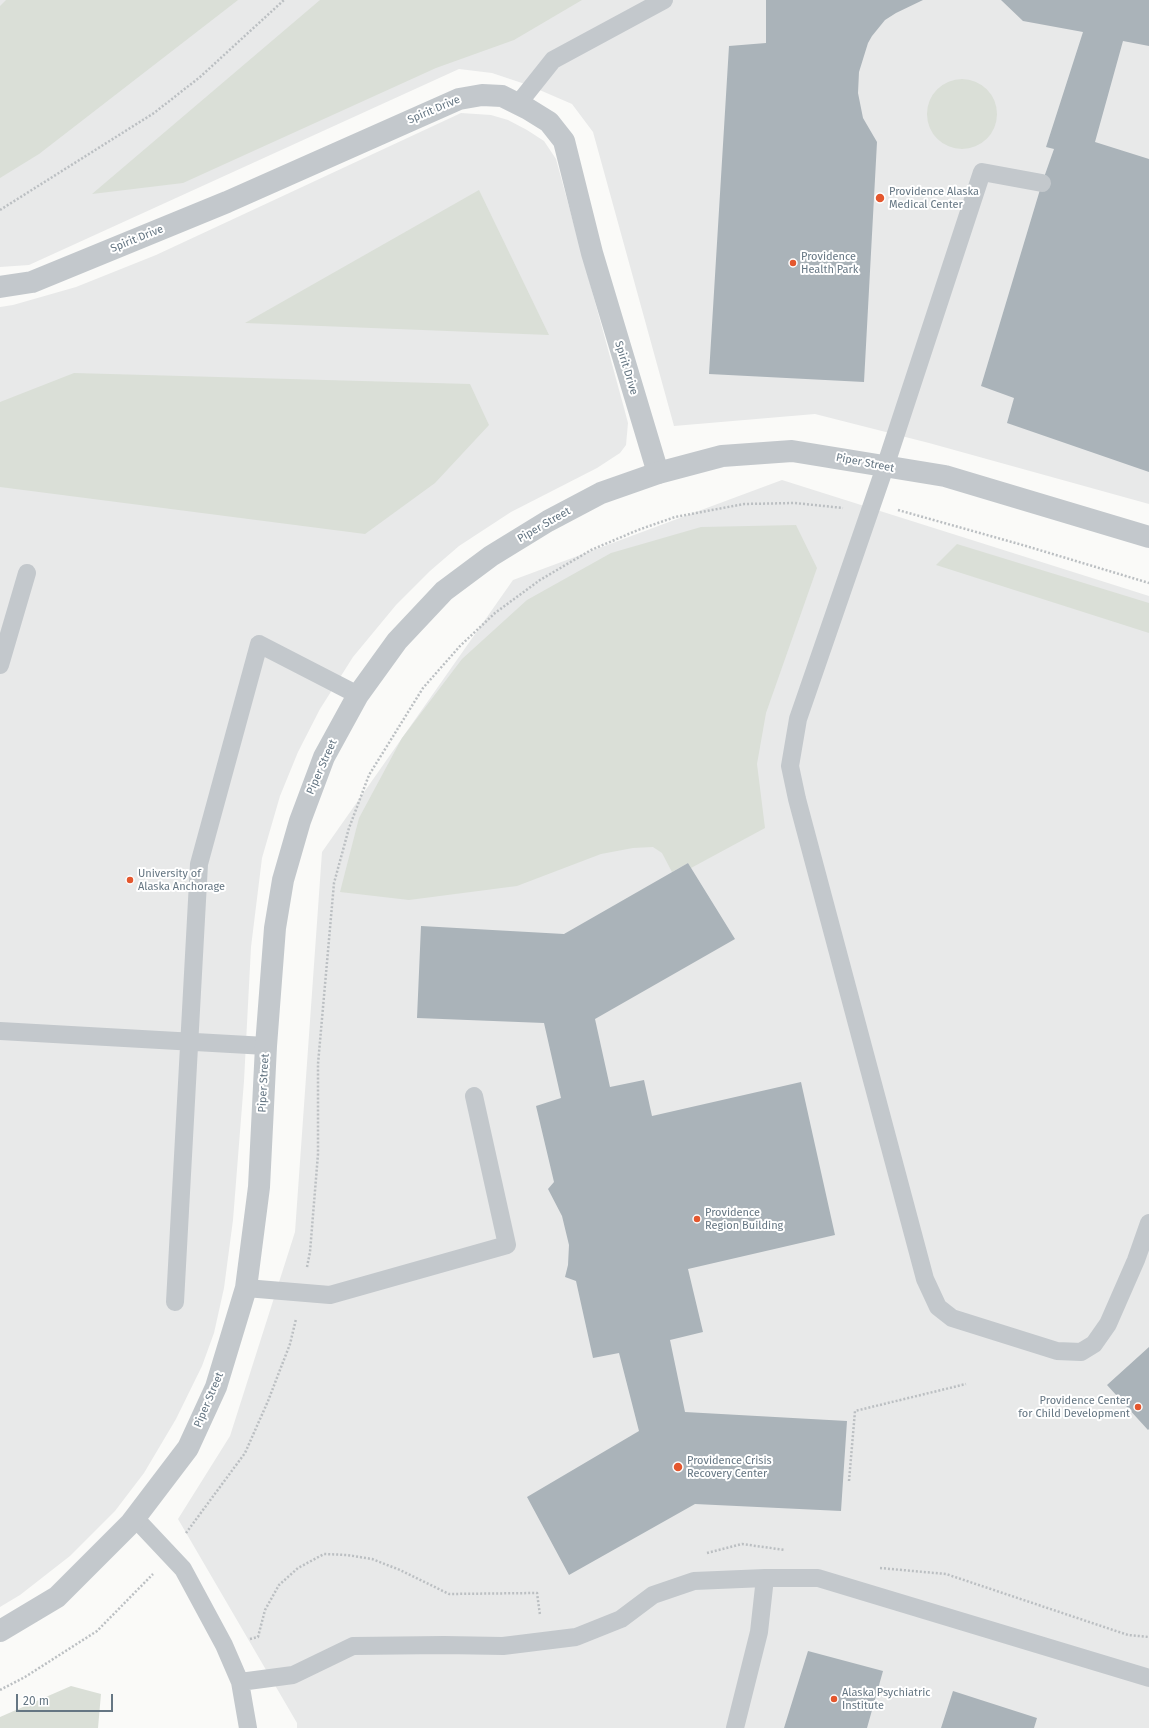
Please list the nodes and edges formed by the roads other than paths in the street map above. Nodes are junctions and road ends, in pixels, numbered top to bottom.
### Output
1 (664, 0) edge
2 (518, 104) junction
3 (1042, 183) dead end
4 (0, 287) edge
5 (885, 467) junction
6 (658, 473) junction
7 (1149, 537) edge
8 (27, 573) dead end
9 (0, 665) edge
10 (358, 695) junction
11 (0, 1031) edge
12 (189, 1042) junction
13 (266, 1046) junction
14 (474, 1096) dead end
15 (1149, 1223) edge
16 (246, 1288) junction
17 (175, 1302) dead end
18 (134, 1518) junction
19 (765, 1578) junction
20 (0, 1631) edge
21 (1149, 1678) edge
22 (240, 1682) junction
23 (248, 1728) edge
24 (735, 1728) edge

1 - 2 lane
2 - 4 street, Spirit Drive
2 - 6 street, Spirit Drive
3 - 5 lane
5 - 6 street, Piper Street
5 - 7 street, Piper Street
5 - 15 lane
6 - 10 street, Piper Street
8 - 9 lane
10 - 12 lane
10 - 13 street, Piper Street
11 - 12 lane
12 - 13 lane
12 - 17 lane
13 - 16 street, Piper Street
14 - 16 lane
16 - 18 street, Piper Street
18 - 20 street, Piper Street
18 - 22 lane
19 - 21 lane
19 - 22 lane
19 - 24 lane
22 - 23 lane

